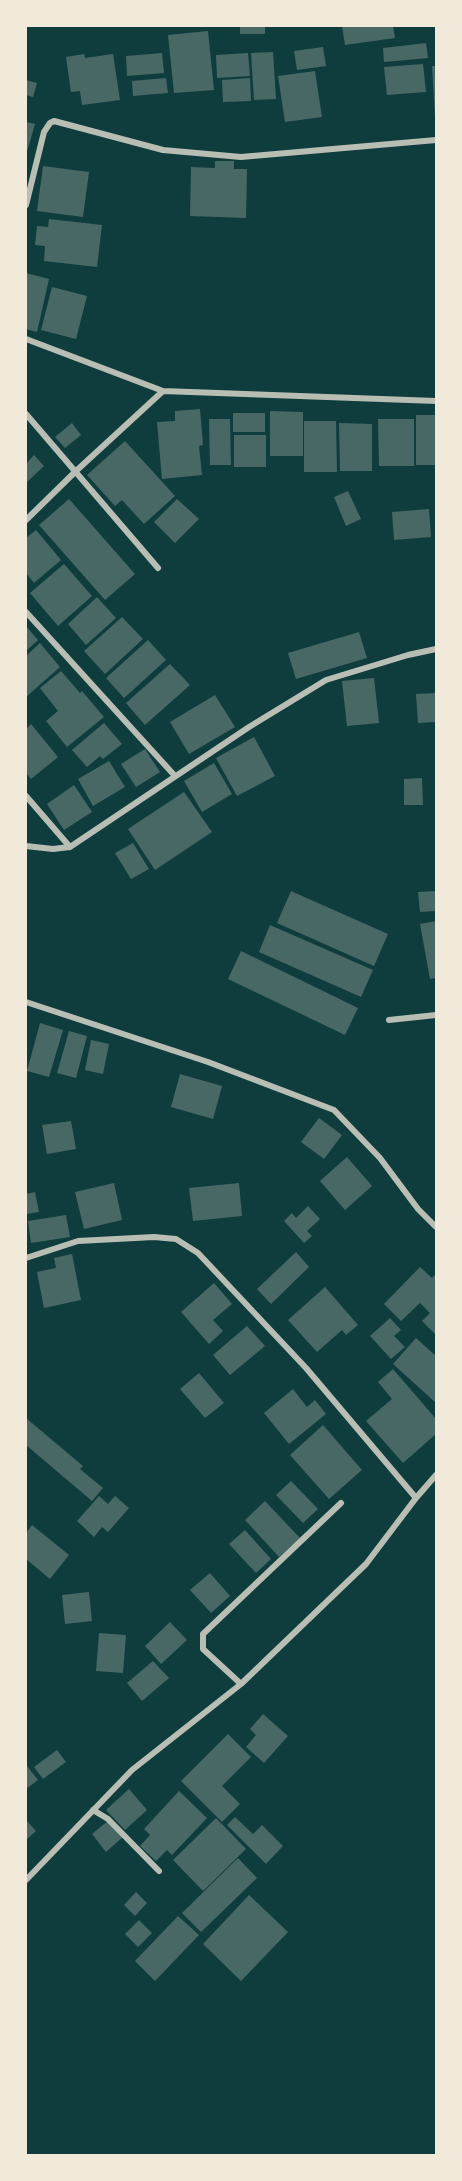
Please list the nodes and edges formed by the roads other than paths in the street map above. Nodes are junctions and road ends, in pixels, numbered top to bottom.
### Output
1 (436, 140) edge
2 (26, 205) edge
3 (26, 339) edge
4 (163, 392) junction
5 (436, 401) edge
6 (26, 414) edge
7 (76, 471) junction
8 (26, 520) edge
9 (158, 568) dead end
10 (26, 612) edge
11 (436, 649) edge
12 (175, 776) junction
13 (26, 796) edge
14 (26, 846) edge
15 (70, 847) junction
16 (26, 1002) edge
17 (436, 1016) edge
18 (389, 1020) dead end
19 (436, 1227) edge
20 (26, 1258) edge
21 (436, 1475) edge
22 (416, 1498) junction
23 (340, 1503) dead end
24 (241, 1684) junction
25 (93, 1810) junction
26 (159, 1871) dead end
27 (26, 1880) edge

1 - 2 street
3 - 4 street
4 - 5 street
4 - 7 street
6 - 7 street
7 - 8 street
7 - 9 street
10 - 12 street
11 - 12 street
12 - 15 street
13 - 15 street
14 - 15 street
16 - 19 street
17 - 18 street
20 - 22 street
21 - 22 street
22 - 24 street
23 - 24 street
24 - 25 street
25 - 26 street
25 - 27 street

